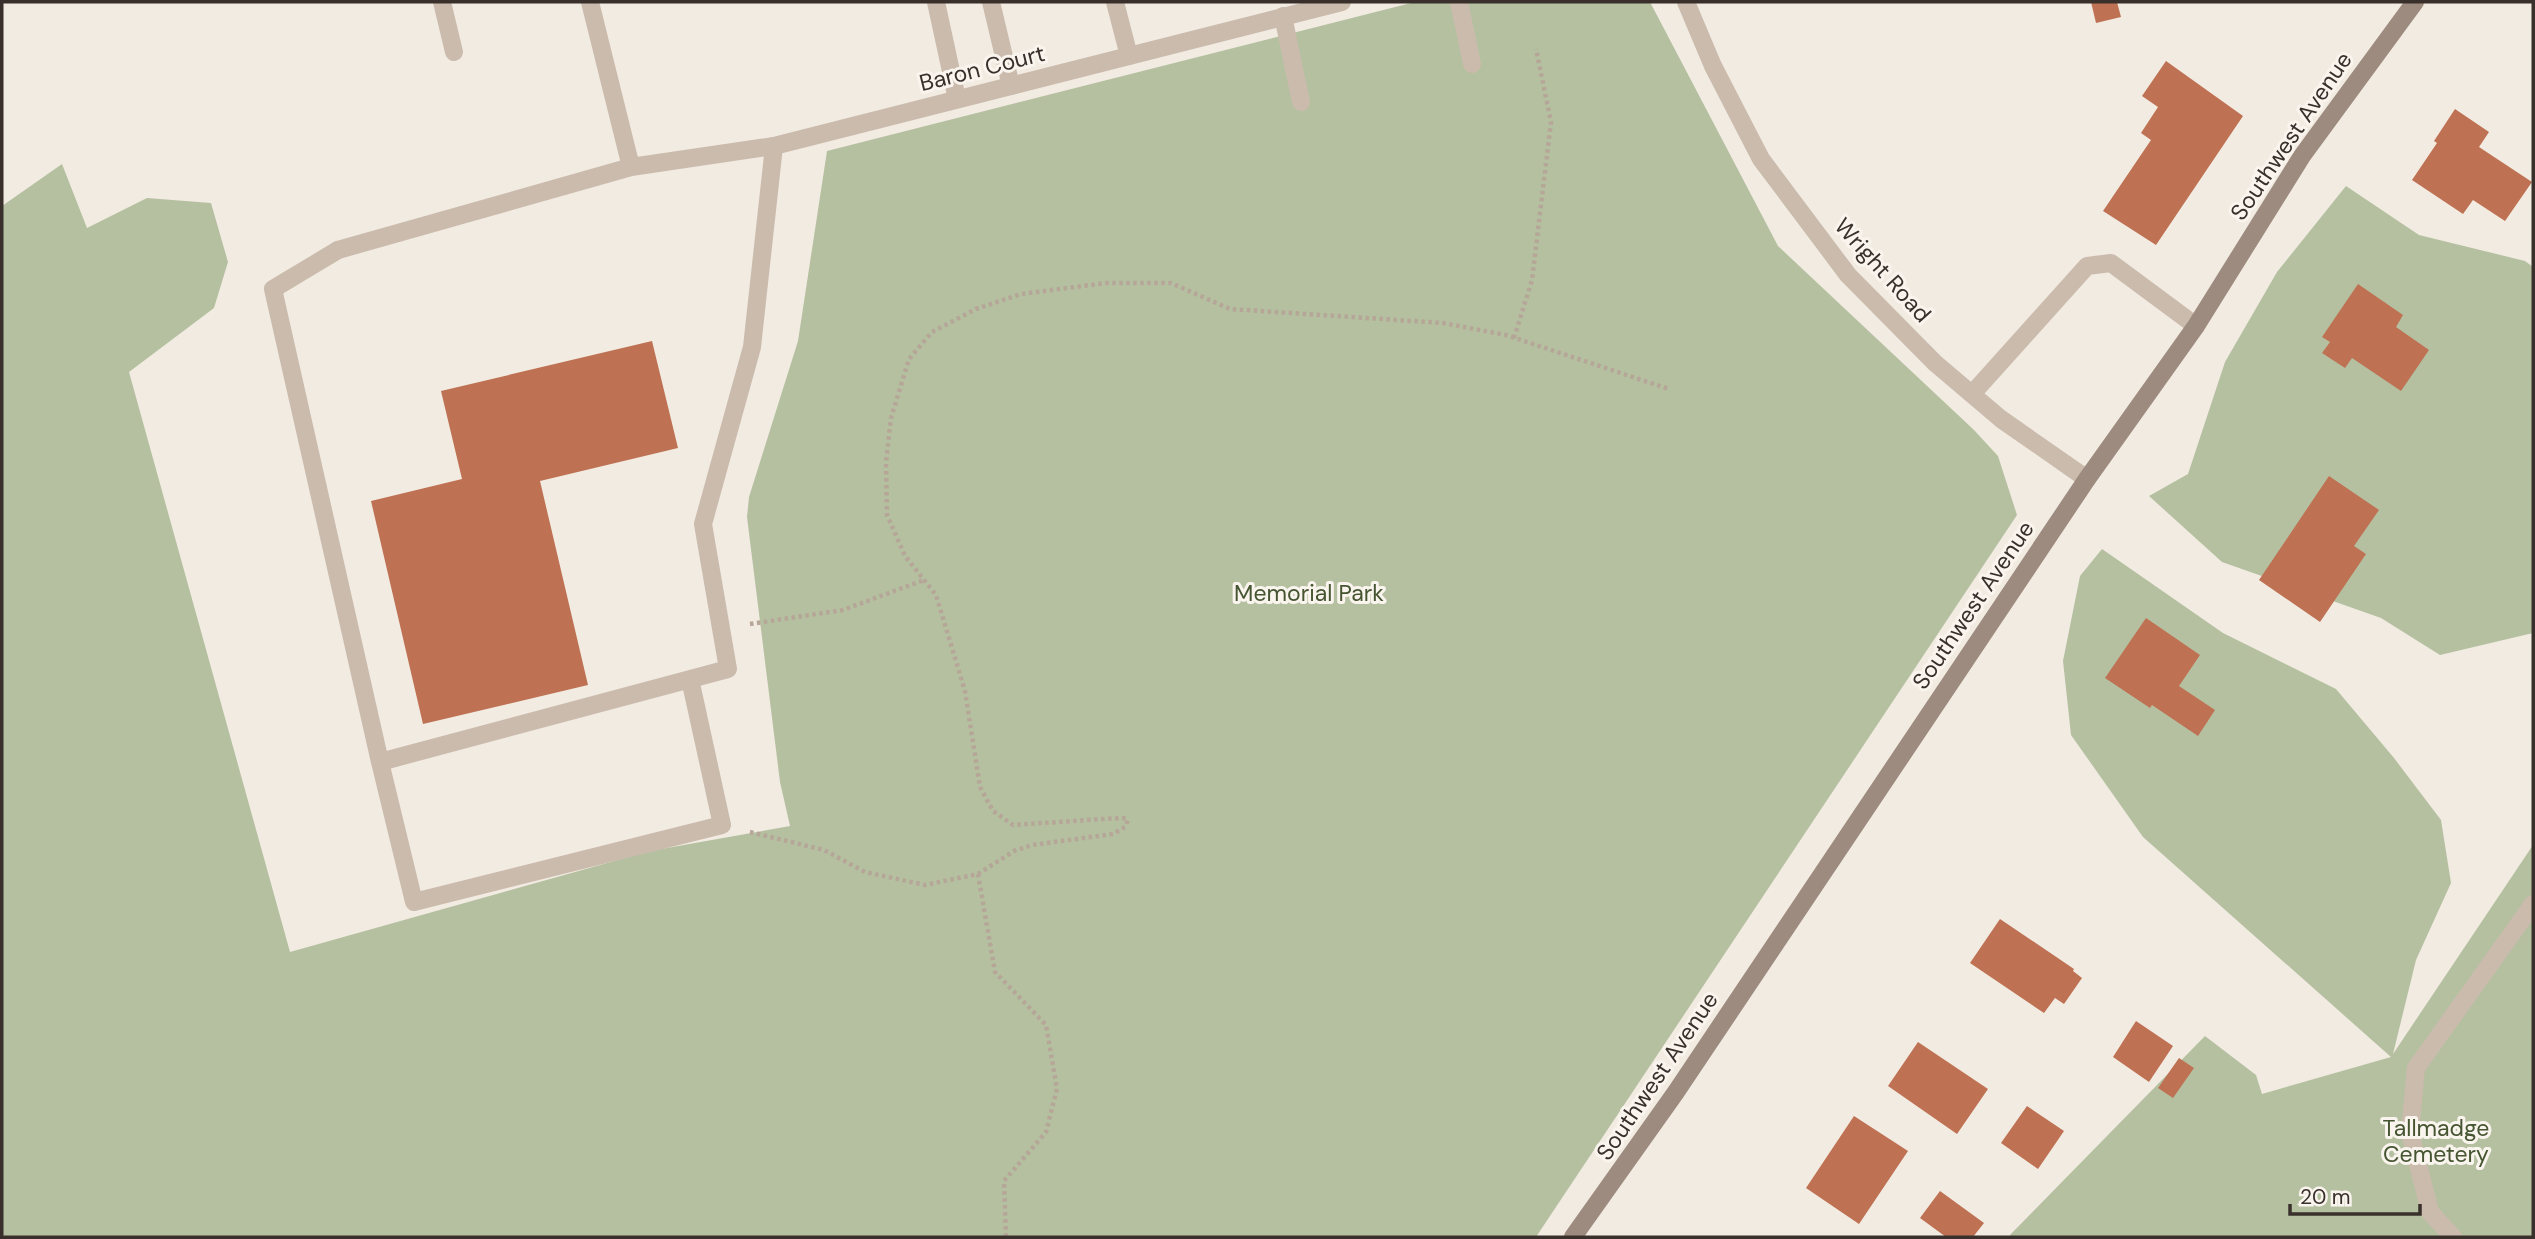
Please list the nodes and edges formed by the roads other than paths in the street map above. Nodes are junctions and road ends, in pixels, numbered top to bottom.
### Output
1 (442, 2) edge
2 (590, 2) edge
3 (936, 2) edge
4 (991, 2) edge
5 (1115, 2) edge
6 (1342, 2) edge
7 (1459, 2) edge
8 (1686, 2) edge
9 (2415, 2) edge
10 (1283, 16) junction
11 (454, 52) dead end
12 (1129, 56) junction
13 (1472, 64) dead end
14 (1011, 86) junction
15 (957, 99) junction
16 (1301, 102) dead end
17 (774, 146) junction
18 (631, 167) junction
19 (2196, 326) junction
20 (1972, 394) junction
21 (2087, 479) junction
22 (690, 679) junction
23 (380, 762) junction
24 (2533, 904) edge
25 (1573, 1237) edge
26 (2453, 1237) edge

1 - 11 street
2 - 18 street
3 - 15 street
4 - 14 street
5 - 12 street
6 - 10 street, Baron Court
7 - 13 street
8 - 20 street, Wright Road
9 - 19 street, Southwest Avenue
10 - 12 street, Baron Court
10 - 16 street
12 - 14 street, Baron Court
14 - 15 street, Baron Court
15 - 17 street, Baron Court
17 - 18 street, Baron Court
17 - 22 street
18 - 23 street, Baron Court
19 - 20 street
19 - 21 street, Southwest Avenue
20 - 21 street, Wright Road
21 - 25 street, Southwest Avenue
22 - 23 street
22 - 23 street
24 - 26 street

